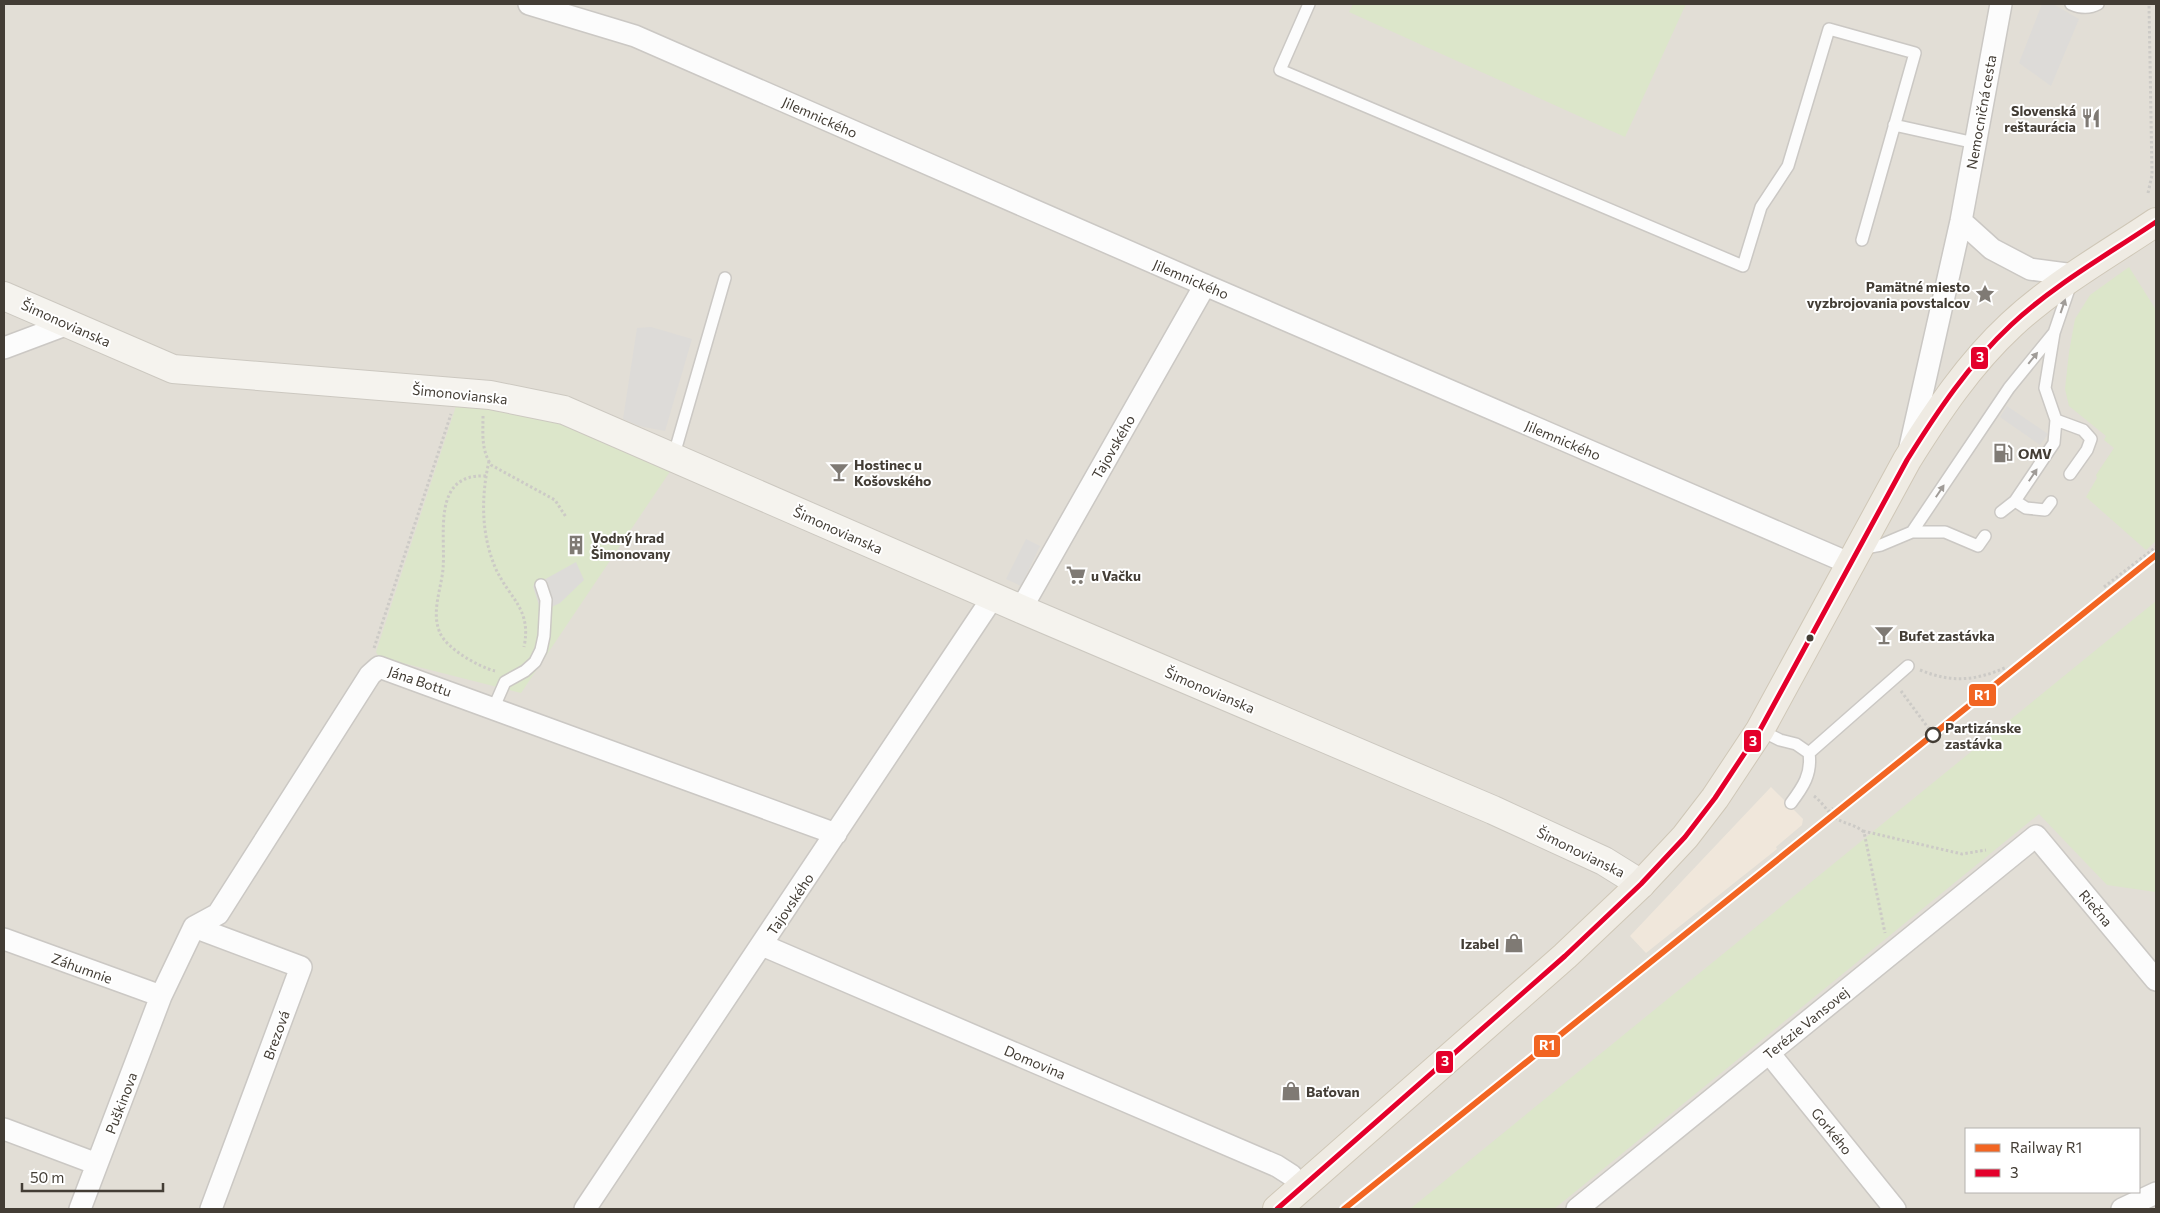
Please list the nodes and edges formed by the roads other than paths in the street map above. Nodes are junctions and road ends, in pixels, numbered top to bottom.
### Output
1 (529, 4) edge
2 (1309, 4) edge
3 (2071, 4) edge
4 (2098, 4) edge
5 (1996, 5) edge
6 (1894, 125) junction
7 (1975, 143) junction
8 (1961, 221) junction
9 (2151, 229) edge
10 (1862, 240) dead end
11 (2074, 275) junction
12 (725, 278) dead end
13 (1205, 285) junction
14 (4, 296) edge
15 (68, 324) junction
16 (2054, 333) junction
17 (4, 348) edge
18 (2056, 420) junction
19 (673, 458) junction
20 (1907, 460) junction
21 (2070, 474) dead end
22 (2015, 501) junction
23 (2051, 502) dead end
24 (2001, 512) dead end
25 (1912, 532) junction
26 (1985, 536) dead end
27 (1855, 556) junction
28 (541, 585) dead end
29 (993, 597) junction
30 (1021, 609) junction
31 (1908, 666) road end
32 (494, 707) junction
33 (1760, 730) junction
34 (1809, 754) junction
35 (1791, 803) dead end
36 (836, 834) junction
37 (2036, 836) joint
38 (1641, 884) junction
39 (194, 927) junction
40 (4, 939) edge
41 (762, 945) junction
42 (2156, 980) edge
43 (161, 996) junction
44 (1769, 1053) junction
45 (4, 1129) edge
46 (97, 1164) junction
47 (1303, 1188) junction
48 (2156, 1193) edge
49 (80, 1209) edge
50 (211, 1209) edge
51 (585, 1209) edge
52 (1277, 1209) edge
53 (1576, 1209) edge
54 (1895, 1209) edge
55 (2122, 1209) edge

1 - 13 street, Jilemnického
2 - 6 lane
3 - 4 lane
5 - 7 street, Nemocničná cesta
6 - 7 lane
6 - 10 lane
7 - 8 street, Nemocničná cesta
8 - 11 street
8 - 20 street, Nemocničná cesta
9 - 11 main road
16 -> 11 lane
11 - 20 main road
12 - 19 lane
13 - 27 street, Jilemnického
13 - 30 street, Tajovského
14 - 15 street, Šimonovianska
15 - 17 street
15 - 19 street, Šimonovianska
16 - 18 lane
25 -> 16 lane
18 - 21 lane
22 -> 18 lane
19 - 29 street, Šimonovianska
20 - 27 main road
22 - 23 lane
22 - 24 lane
25 - 26 lane
25 - 27 lane
27 - 33 main road
28 - 32 lane
29 - 30 street, Šimonovianska
29 - 36 street, Tajovského
30 - 38 street, Šimonovianska
31 - 34 lane
32 - 36 street, Jána Bottu
32 - 39 street, Jána Bottu
33 - 34 lane
33 - 38 main road
34 - 35 lane
36 - 41 street, Tajovského
37 - 42 street, Riečna
37 - 44 street, Terézie Vansovej
38 - 47 main road
39 - 43 street
39 - 50 street, Brezová
40 - 43 street, Záhumnie
41 - 47 street, Domovina
41 - 51 street, Tajovského
43 - 46 street, Puškinova
44 - 53 street, Terézie Vansovej
44 - 54 street, Gorkého
45 - 46 street
46 - 49 street, Puškinova
47 - 52 main road
48 - 55 street

